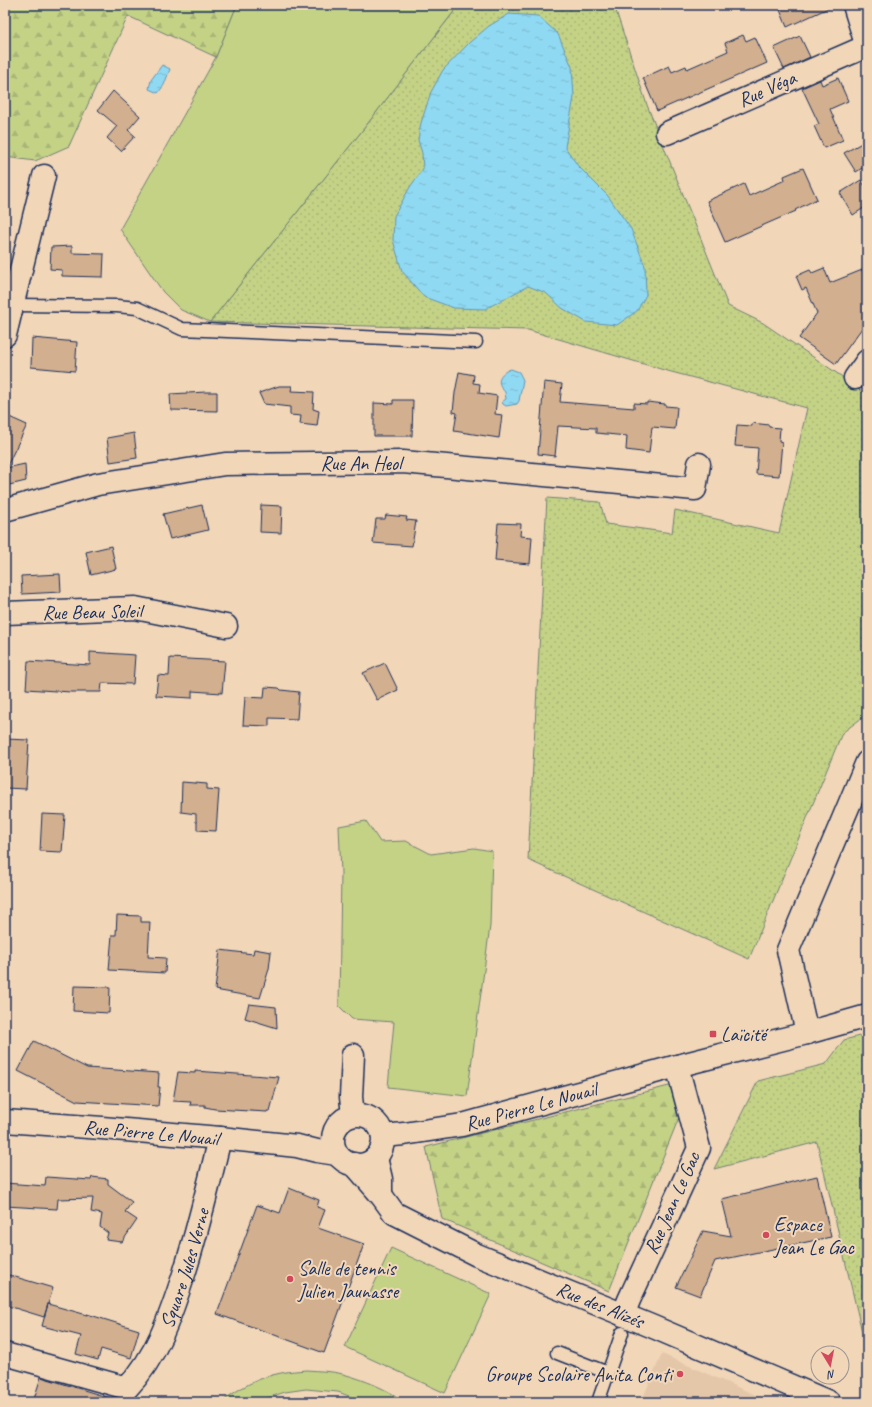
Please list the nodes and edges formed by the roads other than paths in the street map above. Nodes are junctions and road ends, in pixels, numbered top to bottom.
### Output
1 (854, 5) edge
2 (867, 46) edge
3 (667, 133) dead end
4 (44, 176) dead end
5 (13, 305) junction
6 (5, 335) edge
7 (476, 342) dead end
8 (700, 464) dead end
9 (5, 510) edge
10 (5, 614) edge
11 (226, 626) dead end
12 (867, 762) edge
13 (867, 1016) edge
14 (807, 1033) junction
15 (353, 1055) dead end
16 (676, 1066) junction
17 (353, 1115) junction
18 (5, 1121) edge
19 (335, 1130) junction
20 (383, 1136) junction
21 (220, 1138) junction
22 (297, 1146) junction
23 (376, 1158) junction
24 (346, 1159) junction
25 (381, 1195) junction
26 (622, 1324) junction
27 (557, 1353) dead end
28 (5, 1354) edge
29 (608, 1373) junction
30 (126, 1395) edge
31 (598, 1402) edge
32 (829, 1402) edge

1 - 2 street
2 - 3 street, Rue Véga
4 - 5 street
5 - 6 street
5 - 7 lane
8 - 9 street, Rue An Heol
10 - 11 street, Rue Beau Soleil
12 - 14 street
13 - 14 street
14 - 16 street, Rue Pierre Le Nouail
15 - 17 street
16 - 20 street, Rue Pierre Le Nouail
16 - 26 street, Rue Jean Le Gac
17 - 19 street
17 - 20 street
18 - 21 street, Rue Pierre Le Nouail
19 - 22 street, Rue Pierre Le Nouail
19 - 24 street
20 - 23 street
21 - 22 street, Rue Pierre Le Nouail
21 - 30 street, Square Jules Verne
22 - 24 street, Rue Pierre Le Nouail
23 - 24 street
23 - 25 street
24 - 25 street, Rue des Alizés
25 - 26 street, Rue des Alizés
26 - 29 lane
26 - 32 street, Rue des Alizés
27 - 29 lane
28 - 30 street, Square Jules Verne
29 - 31 lane

